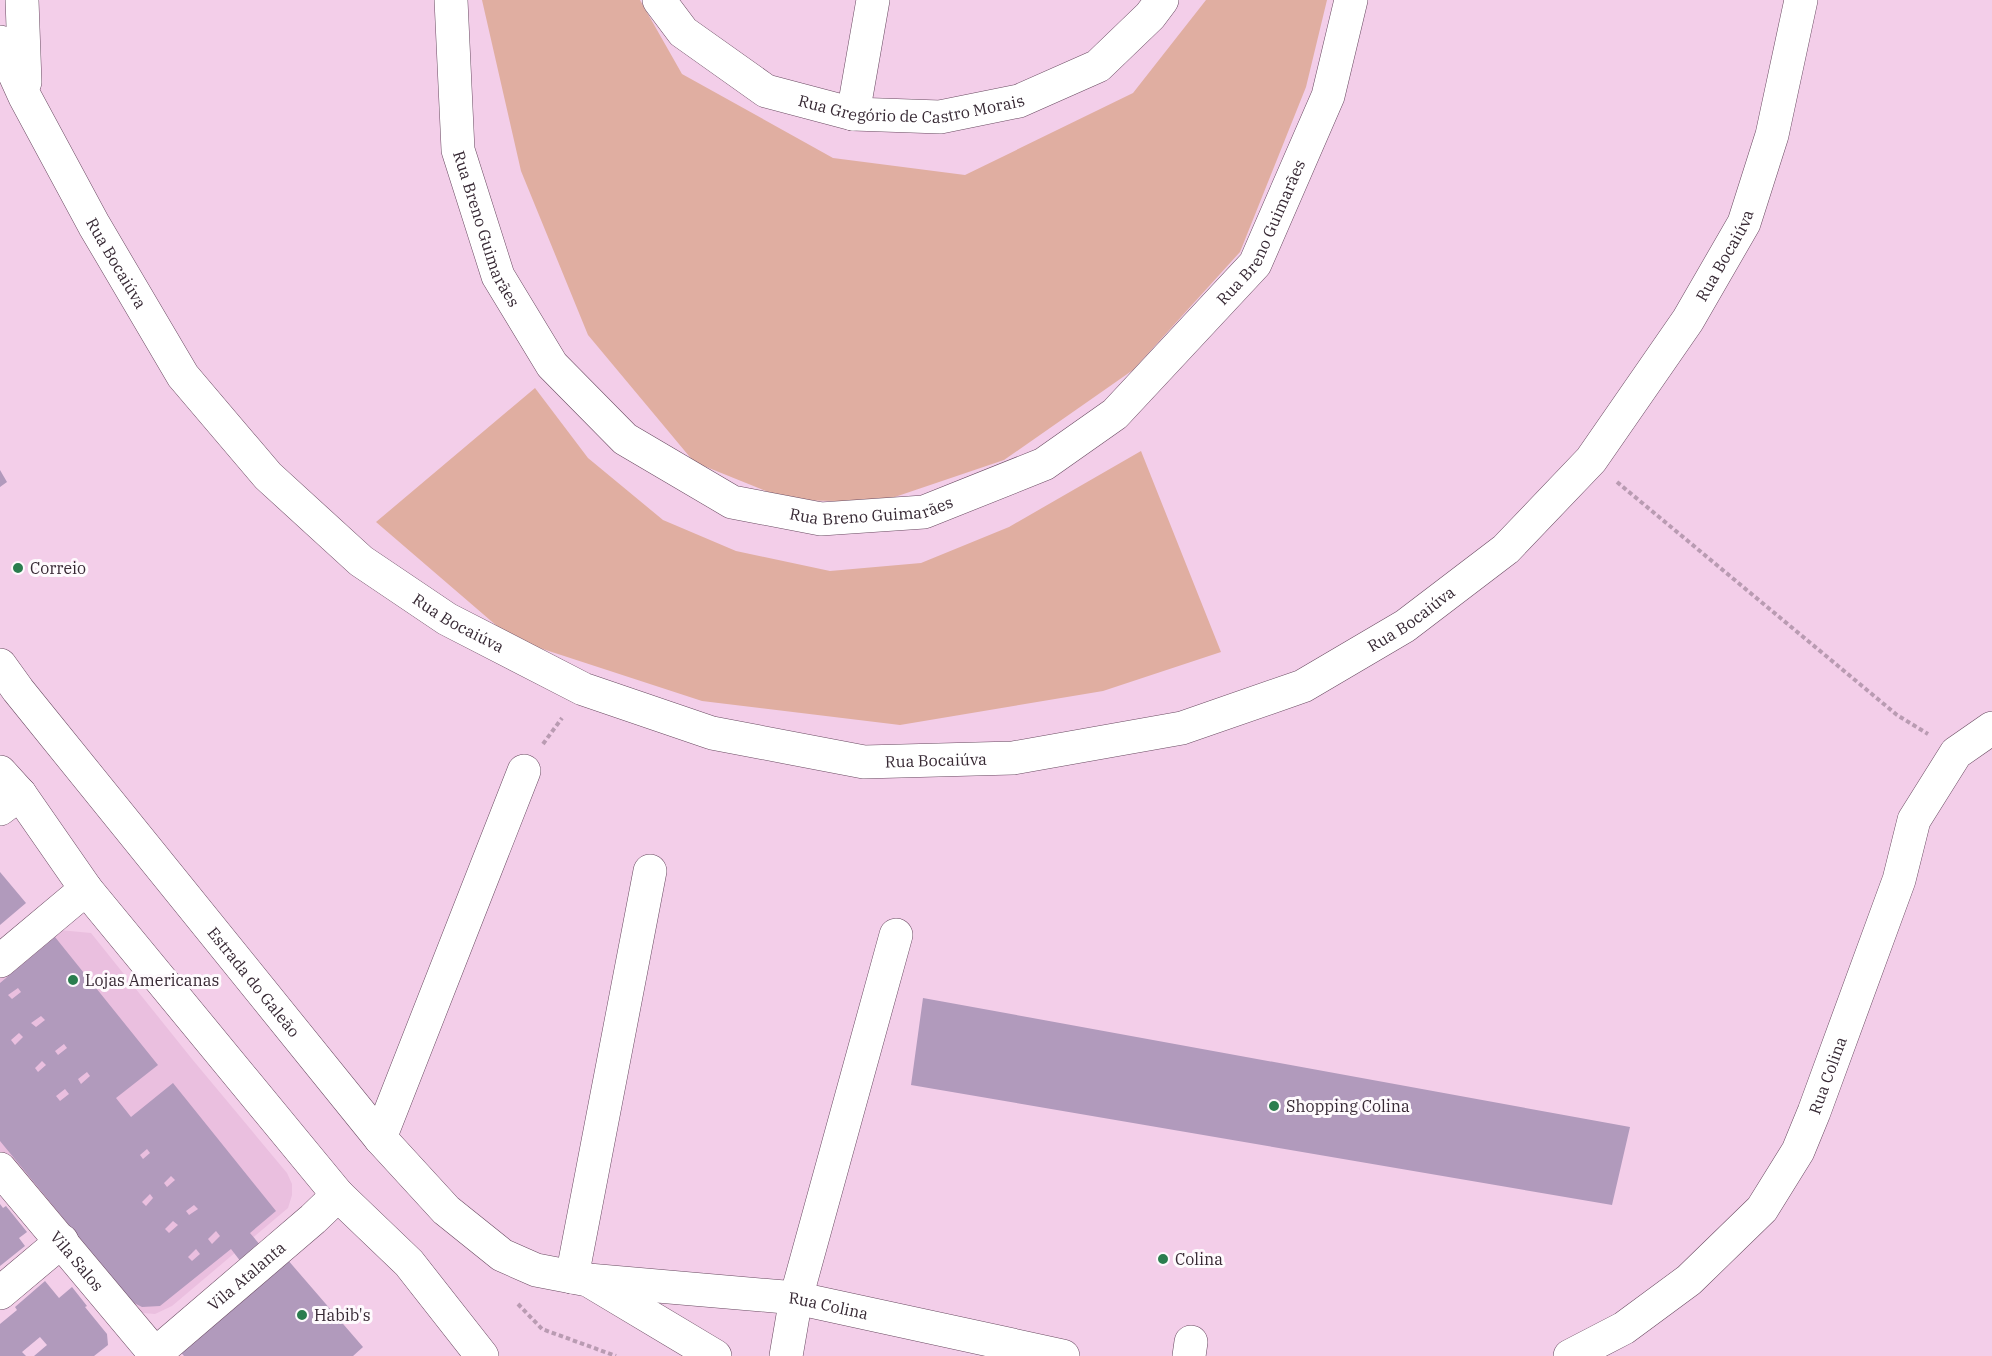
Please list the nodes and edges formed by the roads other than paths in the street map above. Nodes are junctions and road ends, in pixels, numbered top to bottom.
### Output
1 (22, 0) edge
2 (451, 0) edge
3 (659, 0) edge
4 (873, 0) edge
5 (1162, 0) edge
6 (1351, 0) edge
7 (1801, 0) edge
8 (0, 42) edge
9 (25, 97) junction
10 (853, 114) junction
11 (0, 665) edge
12 (1992, 728) edge
13 (524, 771) road end
14 (7, 792) edge
15 (650, 871) dead end
16 (86, 889) junction
17 (896, 935) dead end
18 (0, 961) edge
19 (380, 1138) junction
20 (0, 1169) edge
21 (338, 1195) junction
22 (62, 1240) junction
23 (580, 1278) junction
24 (0, 1293) edge
25 (796, 1298) junction
26 (154, 1355) edge
27 (482, 1356) edge
28 (715, 1356) edge
29 (786, 1356) edge
30 (1063, 1356) edge
31 (1570, 1356) edge

1 - 9 street
2 - 6 street, Rua Breno Guimarães
3 - 10 street, Rua Gregório de Castro Morais
4 - 10 street
5 - 10 street, Rua Gregório de Castro Morais
7 - 9 street, Rua Bocaiúva
8 - 9 street, Rua Bocaiúva
11 - 19 street, Estrada do Galeão
12 - 31 street, Rua Colina
13 - 19 street
14 - 16 street
15 - 23 street
16 - 18 street
16 - 21 street
17 - 25 street
19 - 23 street, Estrada do Galeão
20 - 22 street, Vila Salos
21 - 26 street, Vila Atalanta
21 - 27 street
22 - 24 street
22 - 26 street, Vila Salos
23 - 25 street, Rua Colina
23 - 28 street
25 - 29 street
25 - 30 street, Rua Colina

